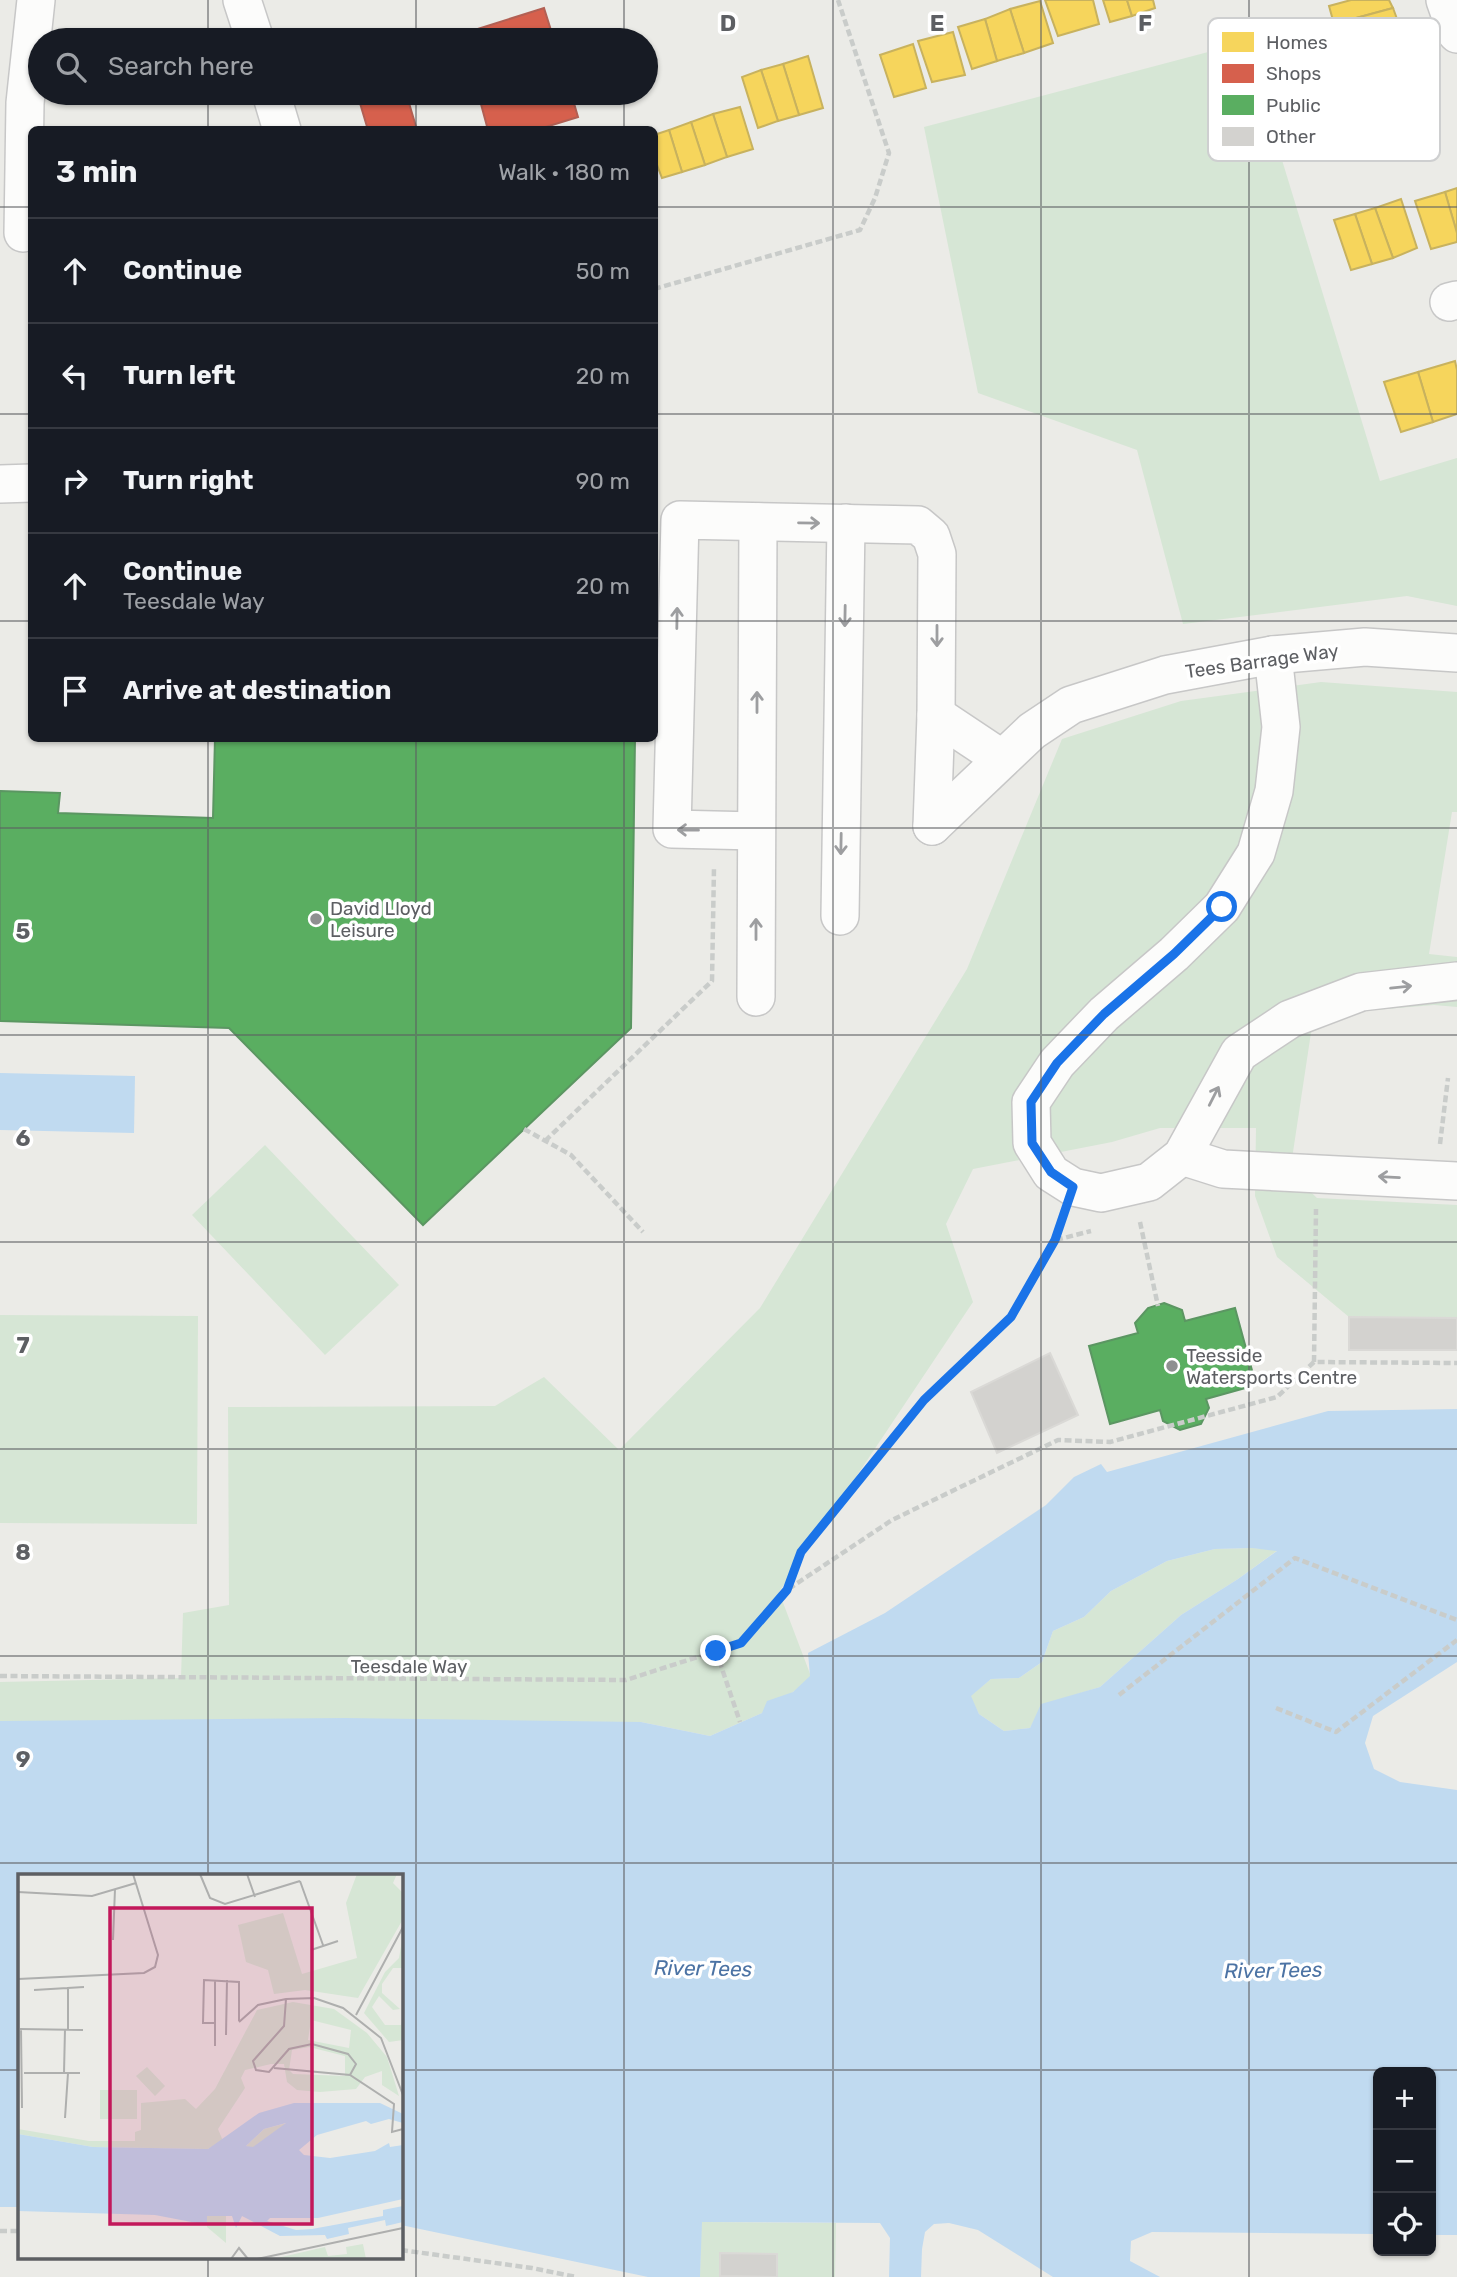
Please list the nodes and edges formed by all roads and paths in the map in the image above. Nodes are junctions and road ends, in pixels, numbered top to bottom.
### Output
1 (36, 0) edge
2 (242, 0) edge
3 (838, 0) edge
4 (1446, 0) edge
5 (33, 28) edge
6 (251, 28) edge
7 (1457, 34) edge
8 (28, 75) edge
9 (275, 105) edge
10 (281, 126) edge
11 (23, 233) dead end
12 (658, 288) edge
13 (28, 483) edge
14 (0, 484) edge
15 (758, 522) junction
16 (846, 523) junction
17 (1457, 653) edge
18 (1273, 655) junction
19 (936, 715) junction
20 (1002, 759) junction
21 (715, 830) junction
22 (756, 831) junction
23 (840, 916) dead end
24 (1457, 981) edge
25 (756, 997) dead end
26 (1448, 1078) dead end
27 (524, 1129) dead end
28 (545, 1141) junction
29 (1182, 1156) junction
30 (1446, 1180) edge
31 (1073, 1187) junction
32 (1316, 1214) dead end
33 (1139, 1218) dead end
34 (643, 1232) dead end
35 (1158, 1306) dead end
36 (1314, 1362) junction
37 (1457, 1363) edge
38 (787, 1590) junction
39 (1457, 1620) edge
40 (1457, 1640) edge
41 (716, 1651) junction
42 (0, 1676) edge
43 (1119, 1695) dead end
44 (1276, 1708) dead end
45 (740, 1722) dead end
46 (0, 2231) edge
47 (18, 2231) edge
48 (402, 2250) edge
49 (576, 2277) edge

1 - 5 street
2 - 6 street
3 - 12 path
4 - 7 street
8 - 11 street
9 - 10 street
13 - 14 street
15 -> 16 street
21 -> 15 street
22 -> 15 street
16 -> 19 street
16 -> 23 street
17 - 18 street, Tees Barrage Way
18 - 20 street, Tees Barrage Way
18 - 31 street
19 - 20 street
19 - 20 street, Tees Barrage Way
21 - 22 street
21 - 28 path
25 -> 22 street
29 -> 24 street
26 - 30 path
27 - 28 path
28 - 34 path
30 -> 29 street
29 - 31 street
31 - 38 path
32 - 36 path
33 - 35 path
36 - 37 path
36 - 38 path
38 - 41 path, Teesdale Way
39 - 43 path
40 - 44 path
41 - 42 path, Teesdale Way
41 - 45 path
46 - 47 path
48 - 49 path

